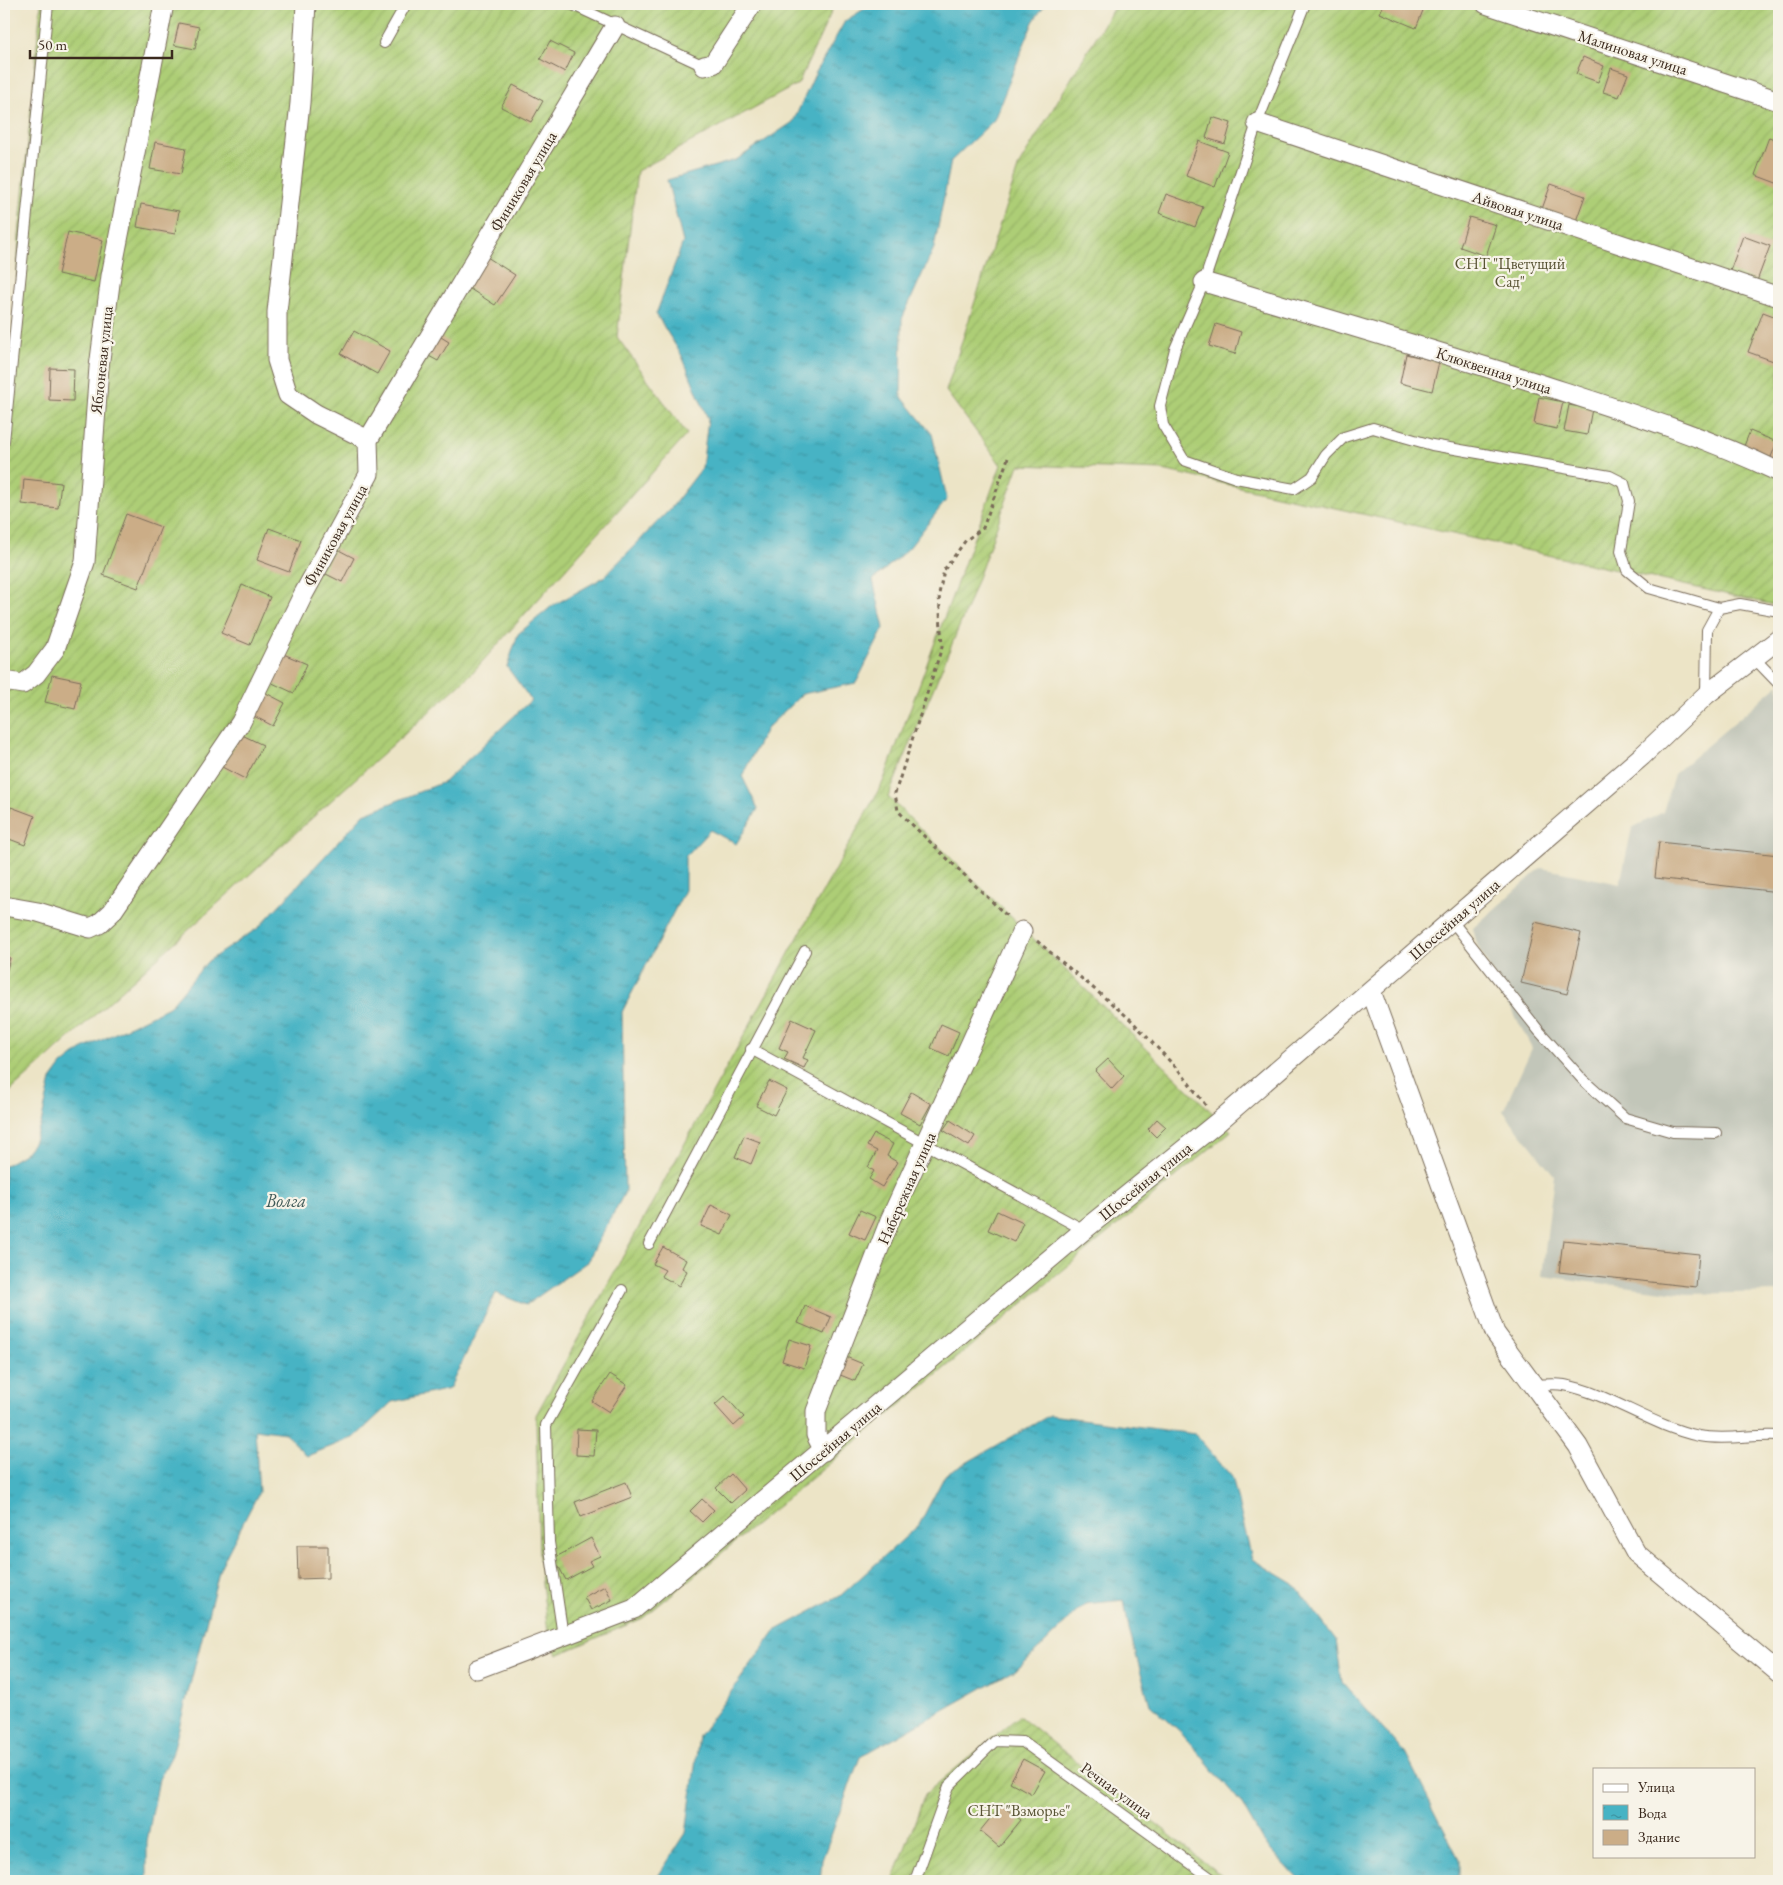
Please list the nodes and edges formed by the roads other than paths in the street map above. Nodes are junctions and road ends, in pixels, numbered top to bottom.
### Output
1 (48, 4) edge
2 (164, 4) edge
3 (306, 4) edge
4 (406, 4) edge
5 (572, 4) edge
6 (752, 4) edge
7 (1305, 4) edge
8 (1486, 4) edge
9 (615, 26) junction
10 (384, 43) dead end
11 (704, 66) joint
12 (1779, 100) edge
13 (1257, 123) junction
14 (1204, 282) junction
15 (1779, 298) edge
16 (368, 440) junction
17 (4, 441) edge
18 (1779, 472) edge
19 (1718, 608) junction
20 (1779, 611) edge
21 (1779, 638) edge
22 (1754, 658) junction
23 (4, 681) edge
24 (1779, 684) edge
25 (1706, 695) junction
26 (4, 906) edge
27 (1452, 920) junction
28 (1022, 931) road end
29 (805, 951) dead end
30 (1371, 991) junction
31 (751, 1049) junction
32 (1716, 1133) dead end
33 (926, 1143) junction
34 (1084, 1230) junction
35 (649, 1244) dead end
36 (622, 1290) dead end
37 (1533, 1385) junction
38 (1779, 1436) edge
39 (824, 1451) junction
40 (563, 1636) junction
41 (477, 1669) dead end
42 (1779, 1673) edge
43 (915, 1881) edge
44 (1215, 1881) edge

1 - 17 lane
2 - 23 street, Яблоневая улица
3 - 16 street
4 - 10 lane
5 - 9 lane
6 - 11 street
7 - 13 lane
8 - 12 street, Малиновая улица
9 - 11 lane
9 - 16 street, Финиковая улица
13 - 14 lane
13 - 15 street, Айвовая улица
14 - 18 street, Клюквенная улица
14 - 19 lane
16 - 26 street, Финиковая улица
19 - 20 lane
19 - 25 lane
21 - 22 street, Шоссейная улица
22 - 24 lane
22 - 25 street, Шоссейная улица
25 - 27 street, Шоссейная улица
27 - 30 street, Шоссейная улица
27 - 32 lane
28 - 33 street, Набережная улица
29 - 31 lane
30 - 34 street, Шоссейная улица
30 - 37 street
31 - 33 lane
31 - 35 lane
33 - 34 lane
33 - 39 street, Набережная улица
34 - 39 street, Шоссейная улица
36 - 40 lane
37 - 38 lane
37 - 42 street
39 - 40 street, Шоссейная улица
40 - 41 street, Шоссейная улица
43 - 44 lane, Речная улица

